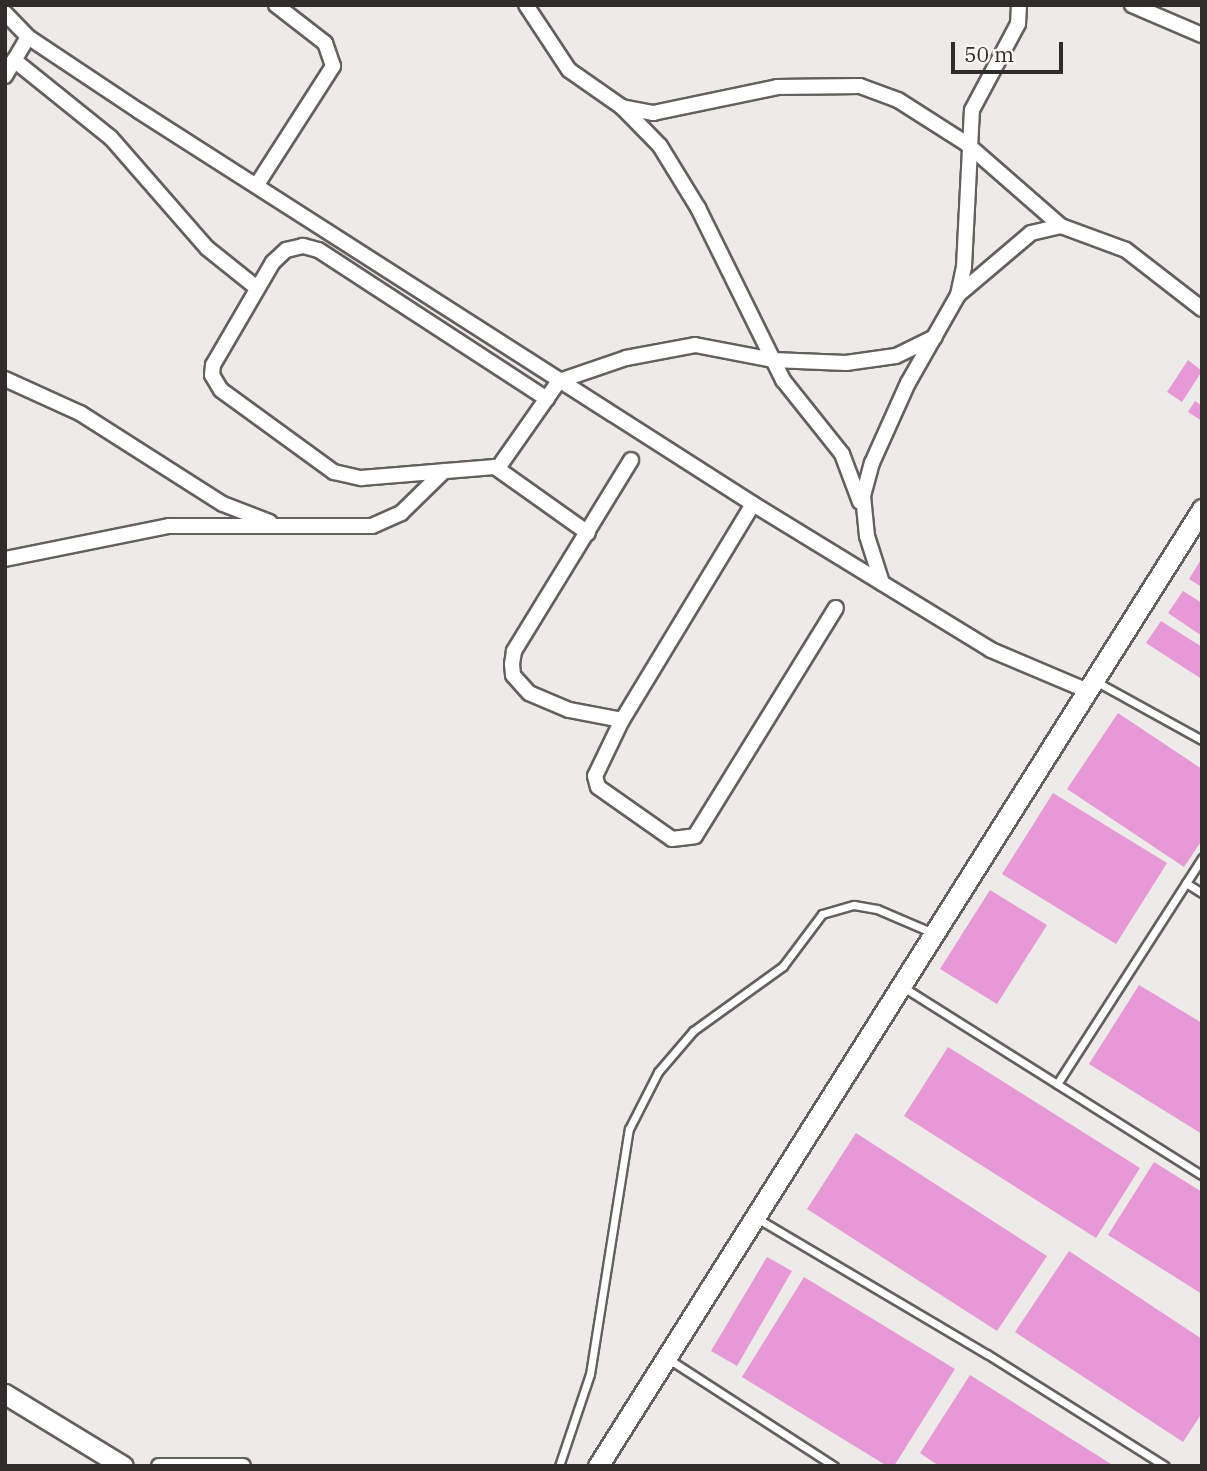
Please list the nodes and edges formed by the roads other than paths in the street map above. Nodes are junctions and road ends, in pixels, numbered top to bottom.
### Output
1 (21, 5) edge
2 (276, 5) edge
3 (1019, 5) edge
4 (1132, 5) edge
5 (524, 7) edge
6 (9, 16) edge
7 (1202, 35) edge
8 (28, 37) junction
9 (14, 60) junction
10 (5, 76) edge
11 (622, 107) junction
12 (967, 144) junction
13 (258, 183) junction
14 (1061, 226) junction
15 (257, 288) junction
16 (958, 295) junction
17 (1202, 309) edge
18 (935, 337) junction
19 (774, 360) junction
20 (5, 379) edge
21 (559, 381) junction
22 (547, 399) junction
23 (631, 460) dead end
24 (498, 468) junction
25 (444, 471) junction
26 (753, 504) junction
27 (862, 507) junction
28 (1202, 509) edge
29 (281, 526) junction
30 (588, 533) junction
31 (5, 559) edge
32 (882, 583) junction
33 (836, 608) dead end
34 (1091, 686) junction
35 (622, 720) junction
36 (1202, 740) edge
37 (1202, 858) edge
38 (1186, 883) junction
39 (1202, 893) edge
40 (933, 933) junction
41 (900, 985) junction
42 (1058, 1084) junction
43 (1202, 1175) edge
44 (753, 1216) junction
45 (665, 1357) junction
46 (5, 1394) edge
47 (123, 1466) edge
48 (159, 1466) edge
49 (243, 1466) edge
50 (559, 1466) edge
51 (598, 1466) edge
52 (834, 1466) edge
53 (1165, 1466) edge

1 - 6 street
2 - 13 street
3 - 12 street
4 - 7 street
5 - 11 street
6 - 8 street
8 - 9 street
8 - 13 street
9 - 10 street
9 - 15 street
11 - 12 street
11 - 19 street
12 - 14 street
12 - 16 street
13 - 21 street
14 - 16 street
14 - 17 street
15 - 22 street
15 - 25 street
16 - 18 street
18 - 19 street
18 - 27 street
19 - 21 street
19 - 27 street
20 - 29 street
21 - 22 street
21 - 26 street
22 - 24 street
23 - 30 street
24 - 25 street
24 - 30 street
25 - 29 street
26 - 32 street
26 - 35 street
27 - 32 street
28 - 34 main road
29 - 31 street
30 - 35 street
32 - 34 street
33 - 35 street
34 - 36 lane
34 - 40 main road
37 - 38 lane
38 - 39 lane
38 - 42 lane
40 - 41 main road
40 - 50 lane
41 - 42 lane
41 - 44 main road
42 - 43 lane
44 - 45 main road
44 - 53 lane
45 - 51 main road
45 - 52 lane
46 - 47 main road
48 - 49 street

